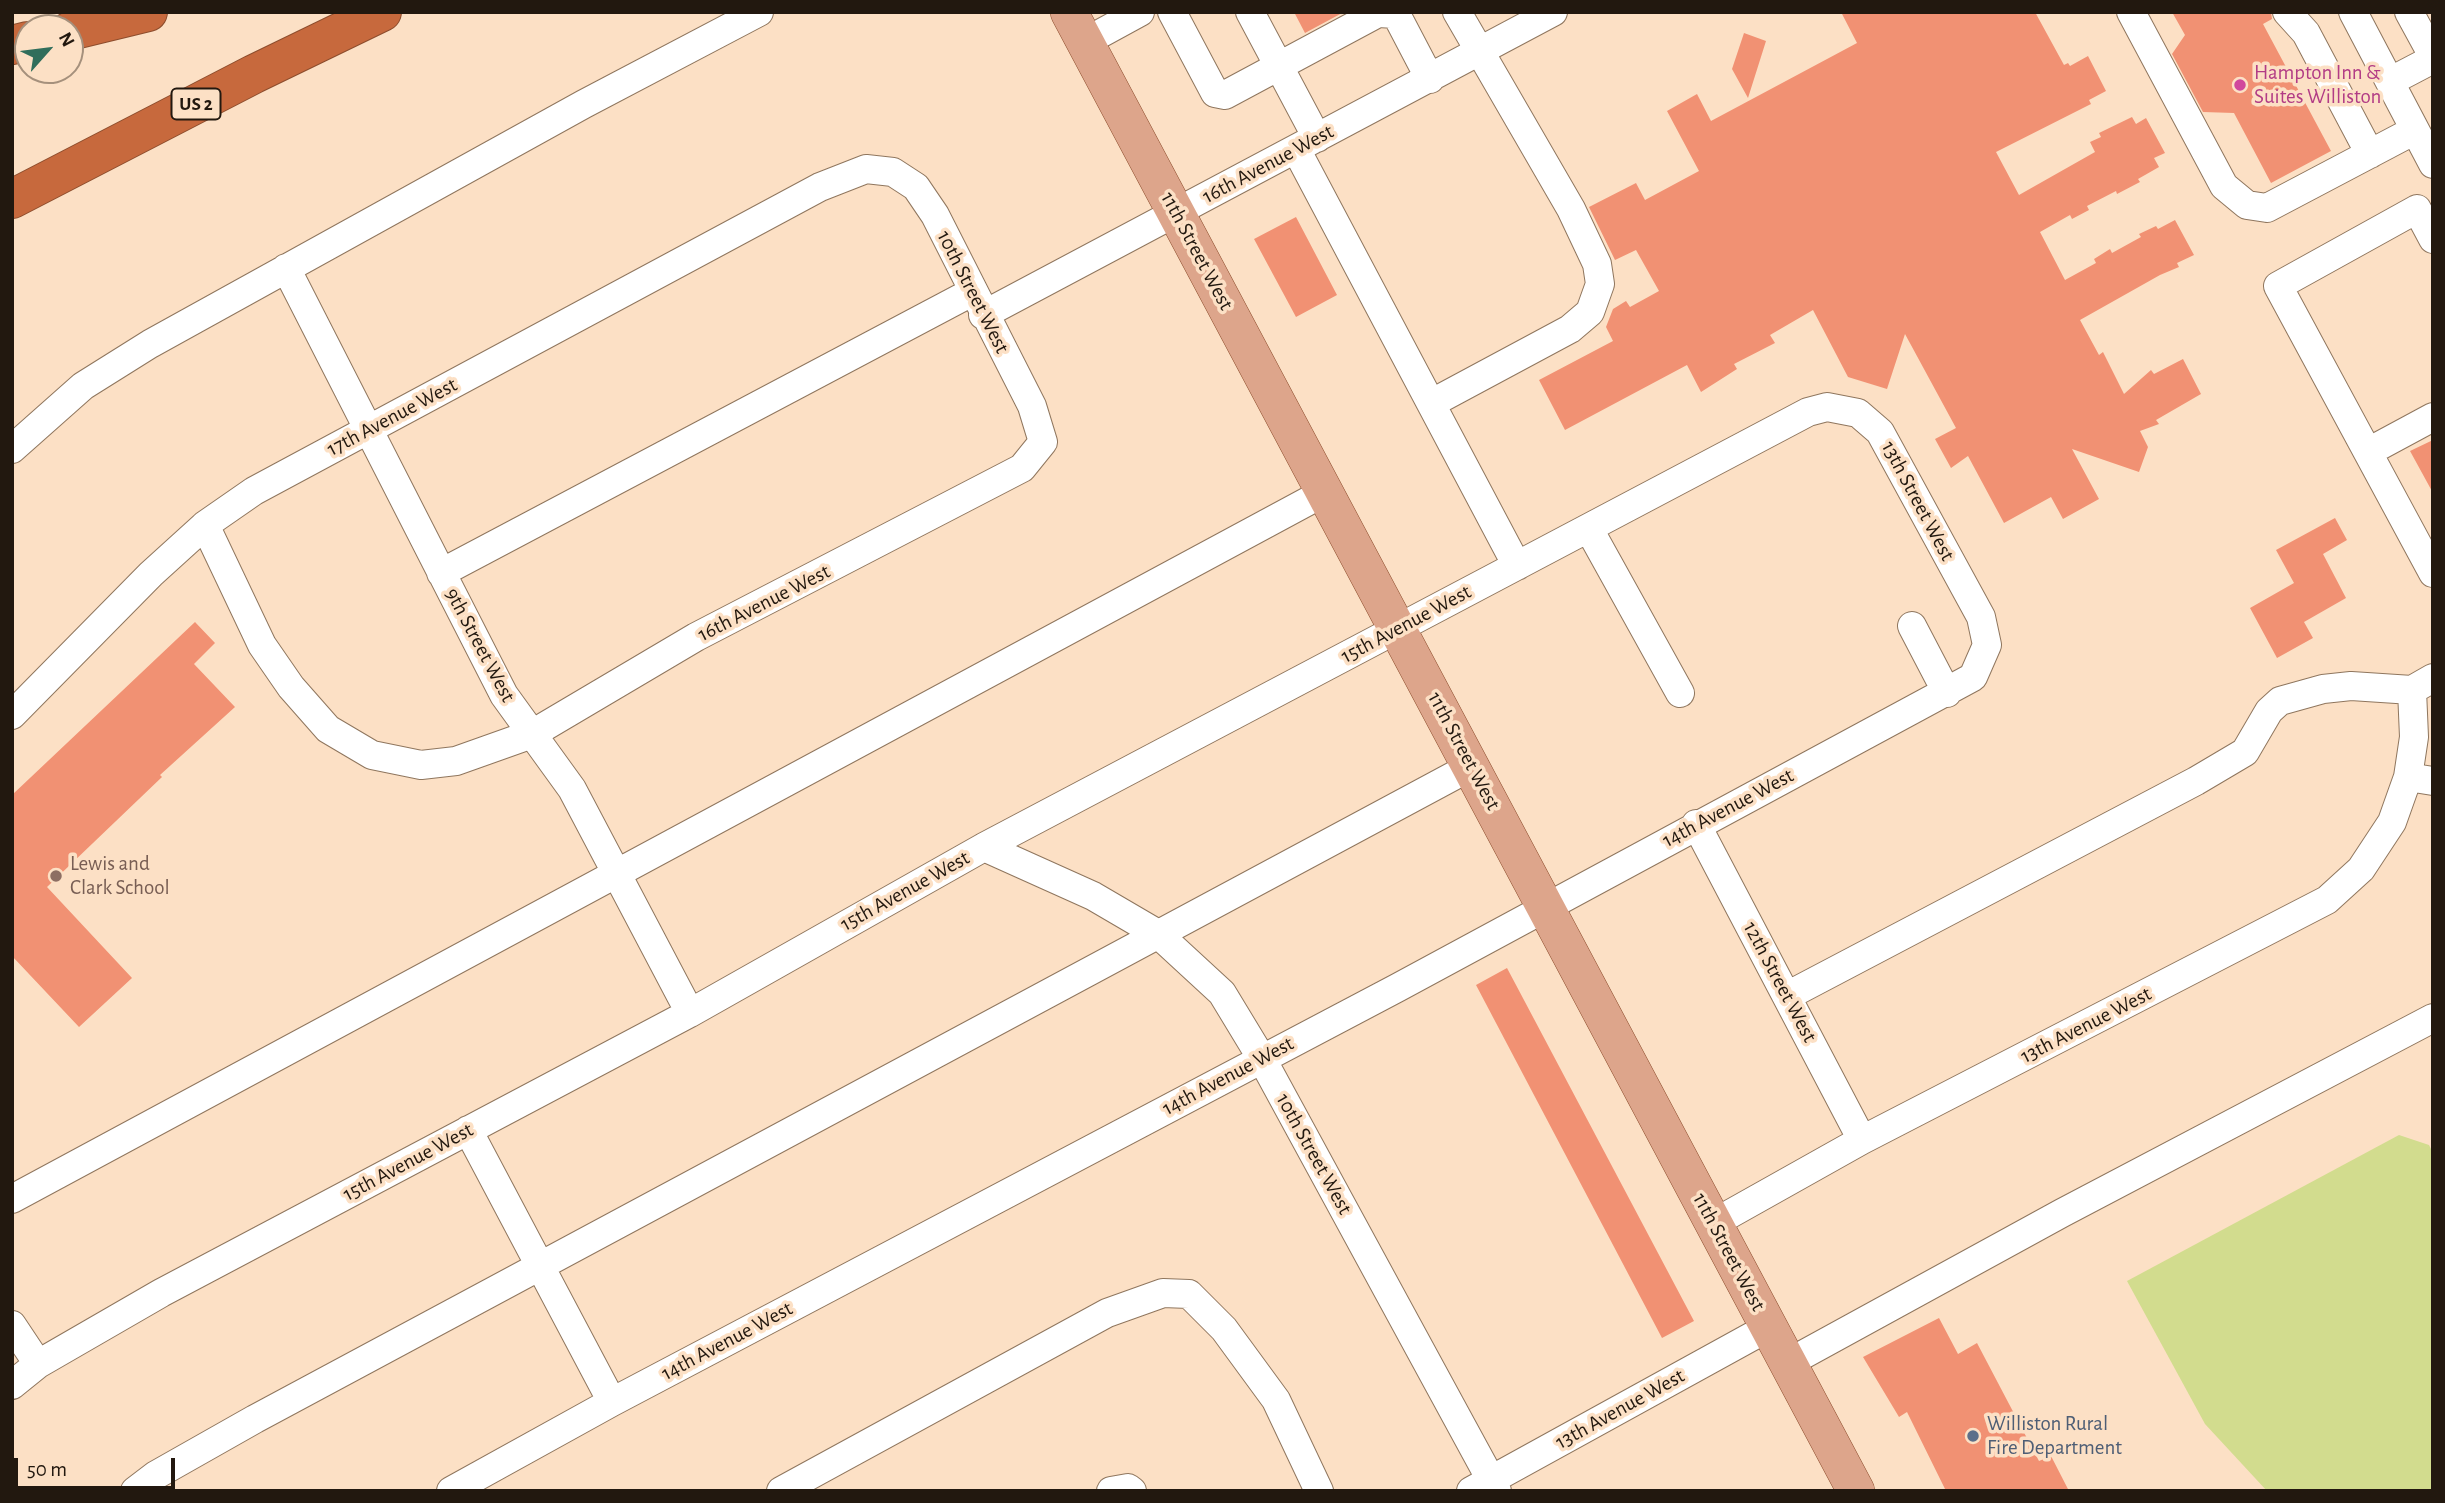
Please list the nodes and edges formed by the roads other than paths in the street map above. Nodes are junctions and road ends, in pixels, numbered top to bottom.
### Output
1 (148, 12) edge
2 (382, 12) edge
3 (759, 12) edge
4 (1140, 12) edge
5 (1172, 12) edge
6 (1250, 12) edge
7 (1457, 12) edge
8 (1553, 12) edge
9 (2132, 12) edge
10 (2353, 12) edge
11 (2409, 12) edge
12 (2301, 19) edge
13 (1077, 27) edge
14 (84, 28) edge
15 (1481, 52) junction
16 (2433, 58) edge
17 (1278, 66) junction
18 (1430, 79) junction
19 (2391, 81) junction
20 (2416, 130) junction
21 (1306, 144) junction
22 (2370, 153) junction
23 (2433, 164) edge
24 (820, 187) joint
25 (12, 199) edge
26 (1176, 212) junction
27 (2433, 240) edge
28 (286, 268) junction
29 (978, 303) junction
30 (1432, 403) junction
31 (1808, 412) joint
32 (2433, 416) edge
33 (368, 430) junction
34 (12, 449) edge
35 (2368, 452) junction
36 (1000, 480) joint
37 (1325, 492) junction
38 (205, 525) junction
39 (1589, 528) junction
40 (1517, 566) junction
41 (441, 573) junction
42 (2433, 573) edge
43 (1912, 626) dead end
44 (1398, 628) junction
45 (1987, 645) joint
46 (2422, 684) edge
47 (1680, 693) dead end
48 (1947, 693) junction
49 (12, 715) edge
50 (532, 734) junction
51 (1472, 766) junction
52 (2420, 779) edge
53 (1696, 824) junction
54 (984, 846) junction
55 (617, 874) junction
56 (1546, 905) junction
57 (1158, 934) junction
58 (1787, 996) junction
59 (690, 1013) junction
60 (2433, 1017) edge
61 (1262, 1059) junction
62 (468, 1130) junction
63 (1862, 1140) junction
64 (12, 1199) edge
65 (1714, 1223) junction
66 (540, 1266) junction
67 (12, 1325) edge
68 (1769, 1328) junction
69 (1788, 1363) junction
70 (37, 1364) junction
71 (12, 1385) edge
72 (612, 1402) junction
73 (1486, 1487) edge
74 (135, 1491) edge
75 (451, 1491) edge
76 (780, 1491) edge
77 (1111, 1491) edge
78 (1132, 1491) edge
79 (1319, 1491) edge
80 (1856, 1491) edge

1 - 14 highway
2 - 25 highway, US 2
3 - 28 street
4 - 13 street
5 - 17 street
6 - 17 street
7 - 15 street
8 - 15 street, 16th Avenue West
9 - 22 street
10 - 19 street
11 - 16 street
12 - 22 street
13 - 26 main road, 11th Street West
15 - 18 street, 16th Avenue West
15 - 30 street
16 - 19 street
17 - 18 street
17 - 21 street
18 - 21 street, 16th Avenue West
19 - 20 street
20 - 22 street
20 - 23 street
21 - 26 street, 16th Avenue West
21 - 30 street
24 - 29 street, 10th Street West
24 - 33 street, 17th Avenue West
26 - 29 street, 16th Avenue West
26 - 37 main road, 11th Street West
27 - 35 street
28 - 33 street, 9th Street West
28 - 34 street
29 - 36 street, 10th Street West
29 - 41 street, 16th Avenue West
30 - 40 street
31 - 39 street, 15th Avenue West
31 - 45 street, 13th Street West
32 - 35 street
33 - 38 street, 17th Avenue West
33 - 41 street, 9th Street West
35 - 42 street
36 - 50 street, 16th Avenue West
37 - 44 main road, 11th Street West
37 - 55 street
38 - 49 street, 17th Avenue West
38 - 50 street, 16th Avenue West
39 - 40 street, 15th Avenue West
39 - 47 street
40 - 44 street, 15th Avenue West
41 - 50 street, 9th Street West
43 - 48 street
44 - 51 main road, 11th Street West
44 - 54 street, 15th Avenue West
45 - 48 street, 14th Avenue West
46 - 52 street, 13th Avenue West
46 - 58 street
48 - 53 street, 14th Avenue West
50 - 55 street, 9th Street West
51 - 56 main road, 11th Street West
51 - 57 street
52 - 63 street, 13th Avenue West
53 - 56 street, 14th Avenue West
53 - 58 street, 12th Street West
54 - 57 street, 10th Street West
54 - 59 street, 15th Avenue West
55 - 59 street, 9th Street West
55 - 64 street
56 - 61 street, 14th Avenue West
56 - 65 main road, 11th Street West
57 - 61 street, 10th Street West
57 - 66 street
58 - 63 street, 12th Street West
59 - 62 street, 15th Avenue West
60 - 69 street
61 - 72 street, 14th Avenue West
61 - 73 street, 10th Street West
62 - 66 street
62 - 70 street, 15th Avenue West
63 - 65 street, 13th Avenue West
65 - 68 main road, 11th Street West
66 - 72 street
66 - 74 street
67 - 70 street
68 - 69 main road, 11th Street West
68 - 73 street, 13th Avenue West
69 - 80 main road, 11th Street West
70 - 71 street, 15th Avenue West
72 - 75 street, 14th Avenue West
76 - 79 street
77 - 78 street

